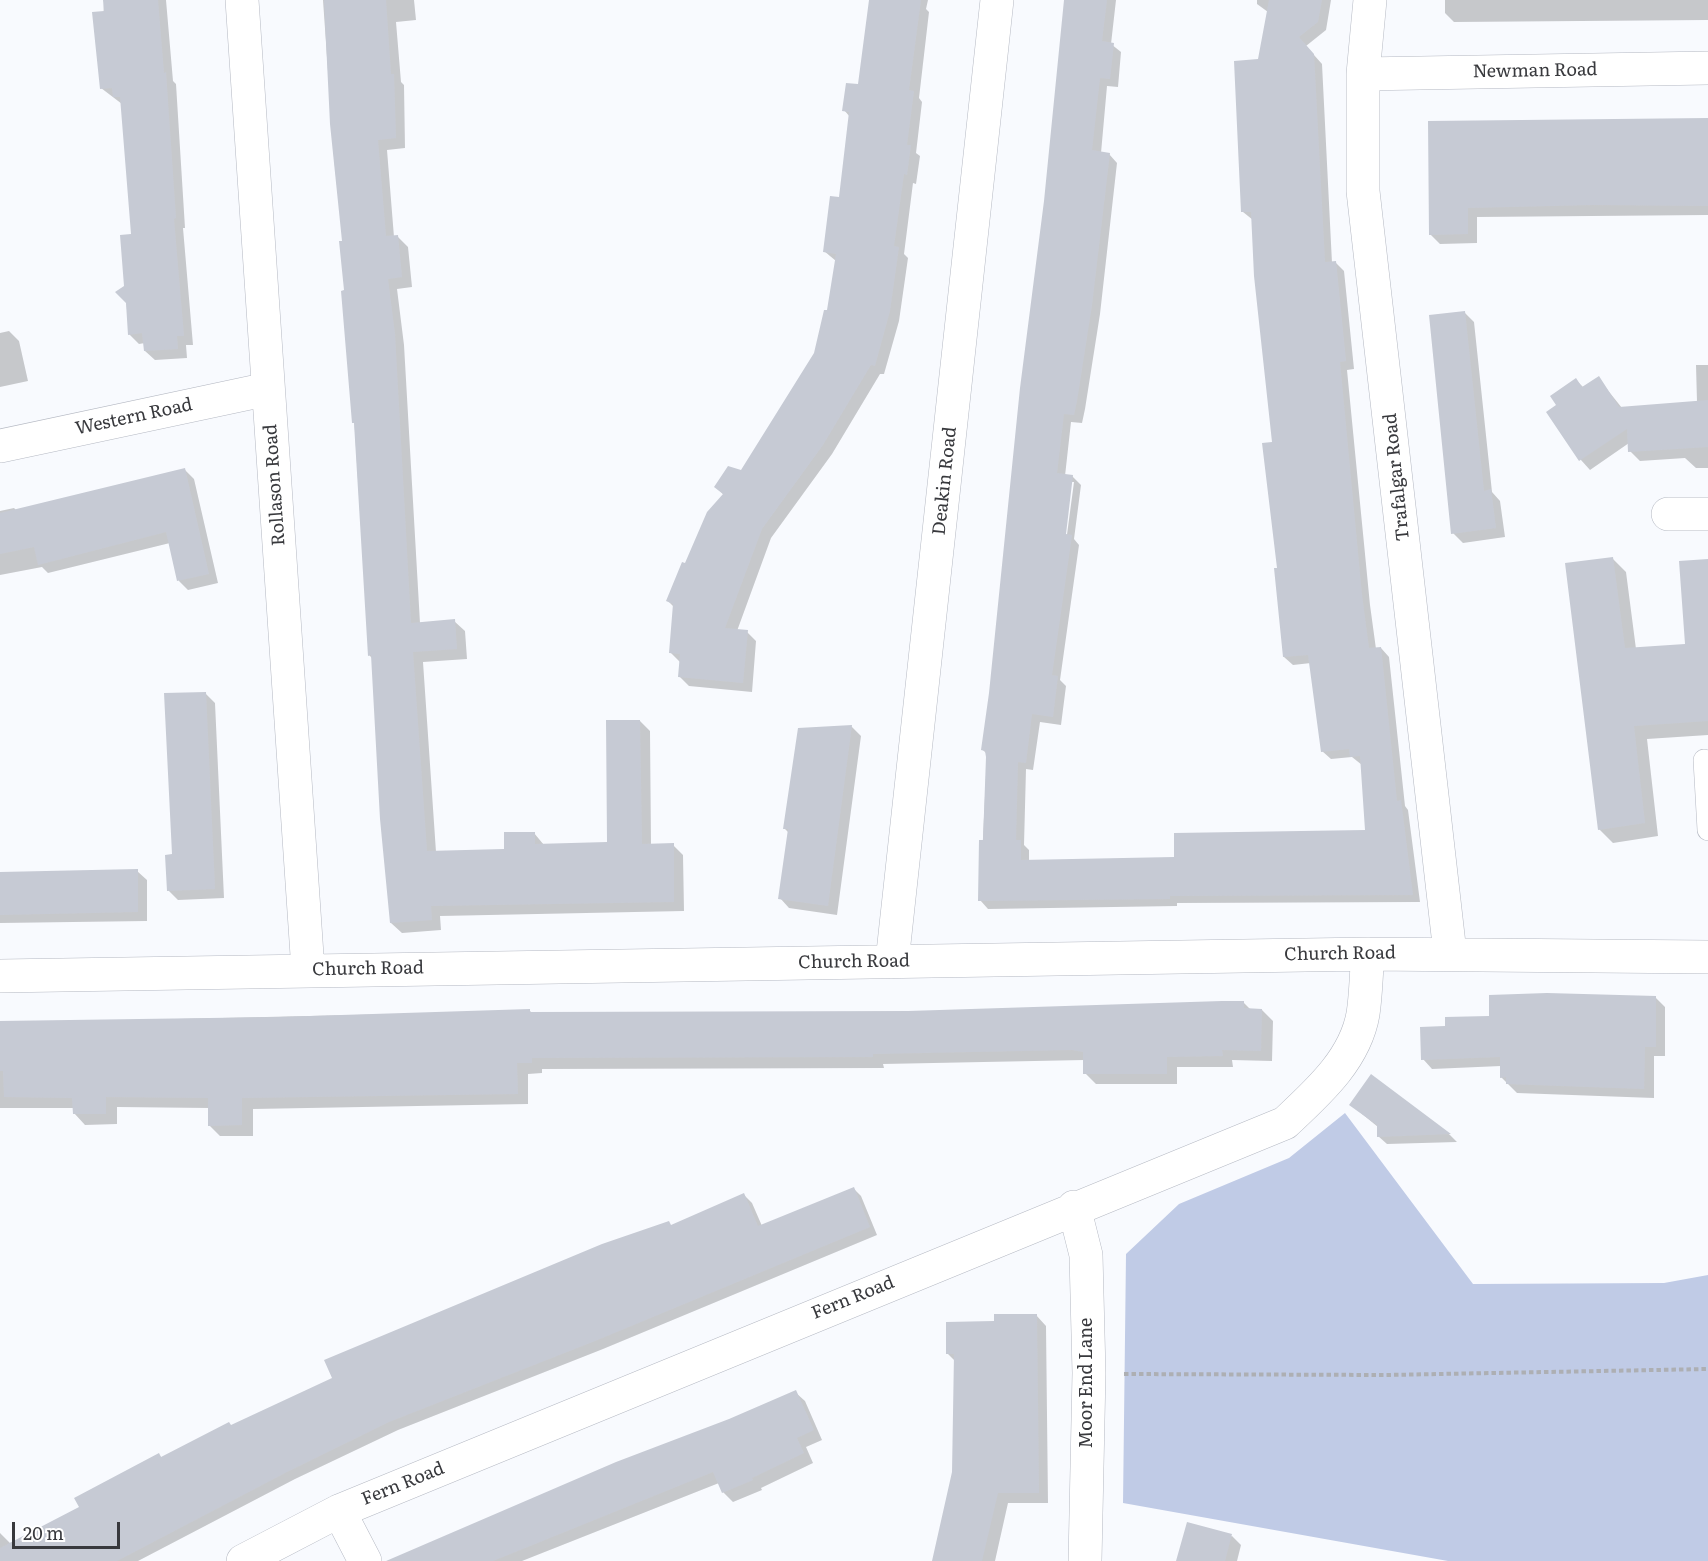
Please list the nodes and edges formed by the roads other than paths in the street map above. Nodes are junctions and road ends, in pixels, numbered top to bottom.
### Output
1 (242, 0) edge
2 (997, 0) edge
3 (1370, 0) edge
4 (1708, 68) edge
5 (1363, 74) junction
6 (268, 388) junction
7 (0, 446) edge
8 (1668, 514) dead end
9 (1708, 514) edge
10 (1704, 760) dead end
11 (1708, 830) edge
12 (1450, 953) junction
13 (1368, 954) junction
14 (1708, 957) edge
15 (892, 962) junction
16 (308, 970) junction
17 (0, 976) edge
18 (1074, 1207) junction
19 (339, 1511) junction
20 (243, 1561) edge
21 (365, 1561) edge
22 (1085, 1561) edge

1 - 6 street, Rollason Road
2 - 15 street, Deakin Road
3 - 5 street, Trafalgar Road
4 - 5 street, Newman Road
5 - 12 street, Trafalgar Road
6 - 7 street, Western Road
6 - 16 street, Rollason Road
8 - 9 street
10 - 11 lane
12 - 13 street, Church Road
12 - 14 street, Church Road
13 - 15 street, Church Road
13 - 18 street, Fern Road
15 - 16 street, Church Road
16 - 17 street, Church Road
18 - 19 street, Fern Road
18 - 22 street, Moor End Lane
19 - 20 street, Fern Road
19 - 21 street

